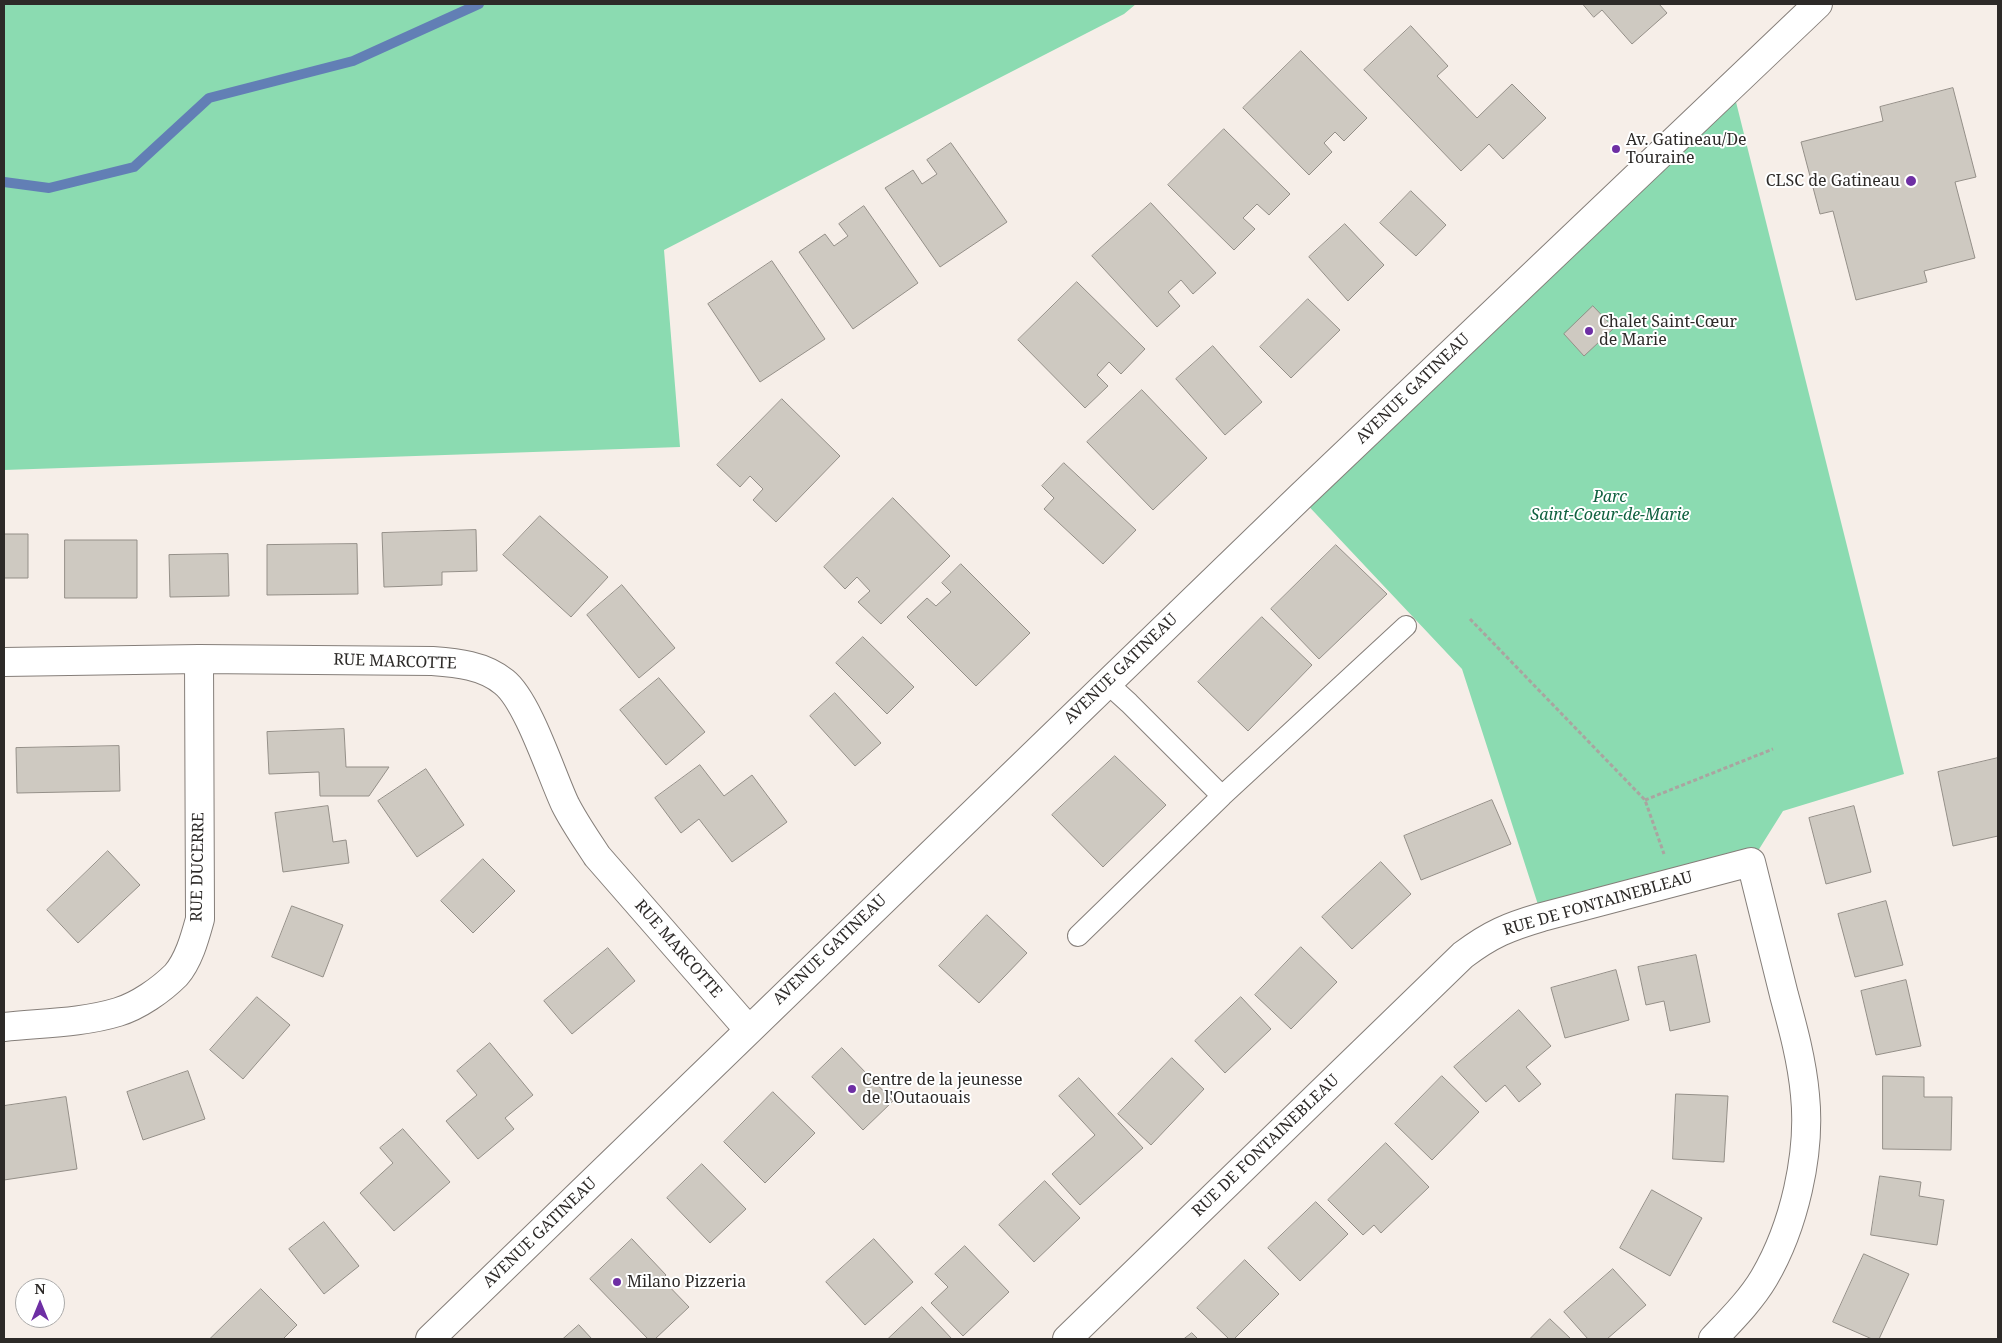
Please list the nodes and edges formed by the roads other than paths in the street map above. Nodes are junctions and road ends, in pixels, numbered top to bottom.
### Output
1 (1818, 4) edge
2 (1406, 626) dead end
3 (199, 660) junction
4 (4, 662) edge
5 (1107, 683) junction
6 (1222, 796) junction
7 (1078, 936) dead end
8 (4, 1027) edge
9 (748, 1029) junction
10 (430, 1339) edge
11 (1067, 1339) edge
12 (1714, 1339) edge

1 - 5 street, AVENUE GATINEAU
2 - 6 lane
3 - 4 street, RUE MARCOTTE
3 - 8 street, RUE DUCERRE
3 - 9 street, RUE MARCOTTE
5 - 6 lane
5 - 9 street, AVENUE GATINEAU
6 - 7 lane
9 - 10 street, AVENUE GATINEAU
11 - 12 street, RUE DE FONTAINEBLEAU

